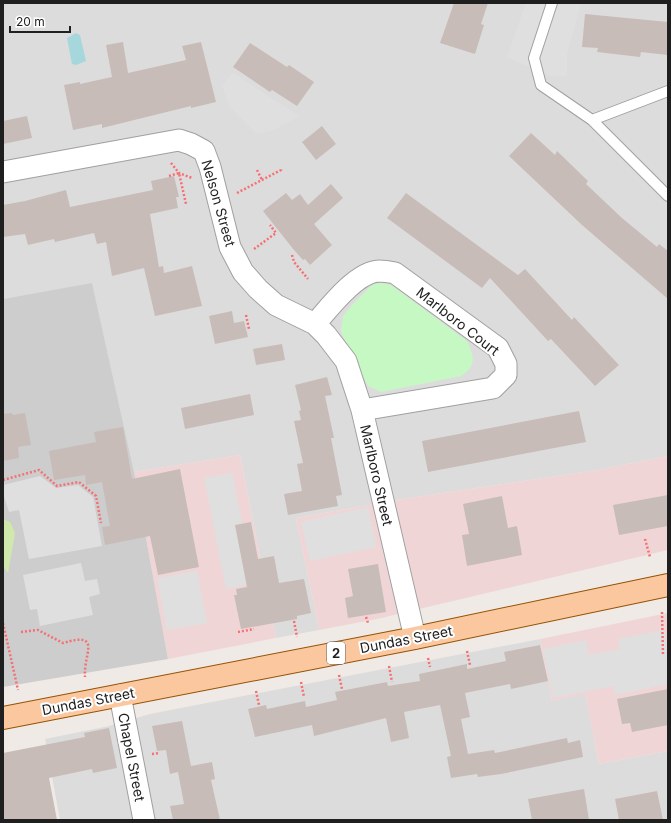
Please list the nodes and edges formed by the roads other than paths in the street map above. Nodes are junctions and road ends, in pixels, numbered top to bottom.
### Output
1 (552, 3) edge
2 (668, 91) edge
3 (592, 120) junction
4 (3, 172) edge
5 (668, 196) edge
6 (315, 324) junction
7 (362, 410) junction
8 (668, 586) edge
9 (415, 638) junction
10 (120, 695) junction
11 (3, 718) edge
12 (144, 820) edge

1 - 3 lane
2 - 3 lane
3 - 5 lane
4 - 6 street, Nelson Street
6 - 7 street, Marlboro Street
6 - 7 street, Marlboro Court
7 - 9 street, Marlboro Street
8 - 9 main road, Dundas Street / 2
9 - 10 main road, Dundas Street / 2
10 - 11 main road, Dundas Street / 2
10 - 12 street, Chapel Street

